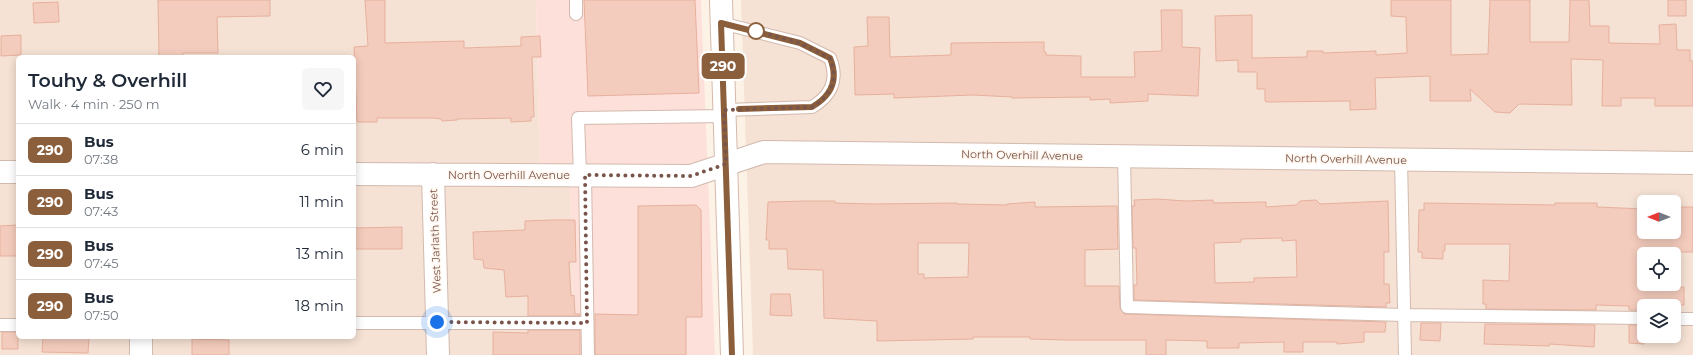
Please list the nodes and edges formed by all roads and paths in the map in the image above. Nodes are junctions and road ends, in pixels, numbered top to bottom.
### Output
1 (576, 0) edge
2 (721, 0) edge
3 (576, 14) dead end
4 (721, 23) junction
5 (725, 113) junction
6 (1124, 156) junction
7 (1401, 160) junction
8 (1693, 163) edge
9 (726, 164) junction
10 (0, 172) edge
11 (16, 172) edge
12 (356, 174) edge
13 (433, 174) junction
14 (582, 175) junction
15 (1404, 315) junction
16 (1637, 318) edge
17 (1681, 319) edge
18 (1693, 319) edge
19 (437, 322) junction
20 (356, 323) edge
21 (587, 323) junction
22 (16, 324) edge
23 (0, 325) edge
24 (141, 339) edge
25 (141, 355) edge
26 (438, 355) edge
27 (588, 355) edge
28 (732, 355) edge
29 (1405, 355) edge

1 - 3 lane
2 - 4 street
4 - 5 street
4 - 5 lane
5 - 9 street
5 - 14 lane
6 - 7 street, North Overhill Avenue
6 - 9 street, North Overhill Avenue
6 - 15 lane
7 - 8 street, North Overhill Avenue
7 - 15 lane
9 - 14 street, North Overhill Avenue
9 - 28 street
10 - 11 street
12 - 13 street, North Overhill Avenue
13 - 14 street, North Overhill Avenue
13 - 19 street, West Jarlath Street
14 - 21 lane
15 - 16 lane
15 - 29 lane
17 - 18 lane
19 - 20 lane
19 - 21 lane
19 - 26 street, West Jarlath Street
21 - 27 lane
22 - 23 lane
24 - 25 street

